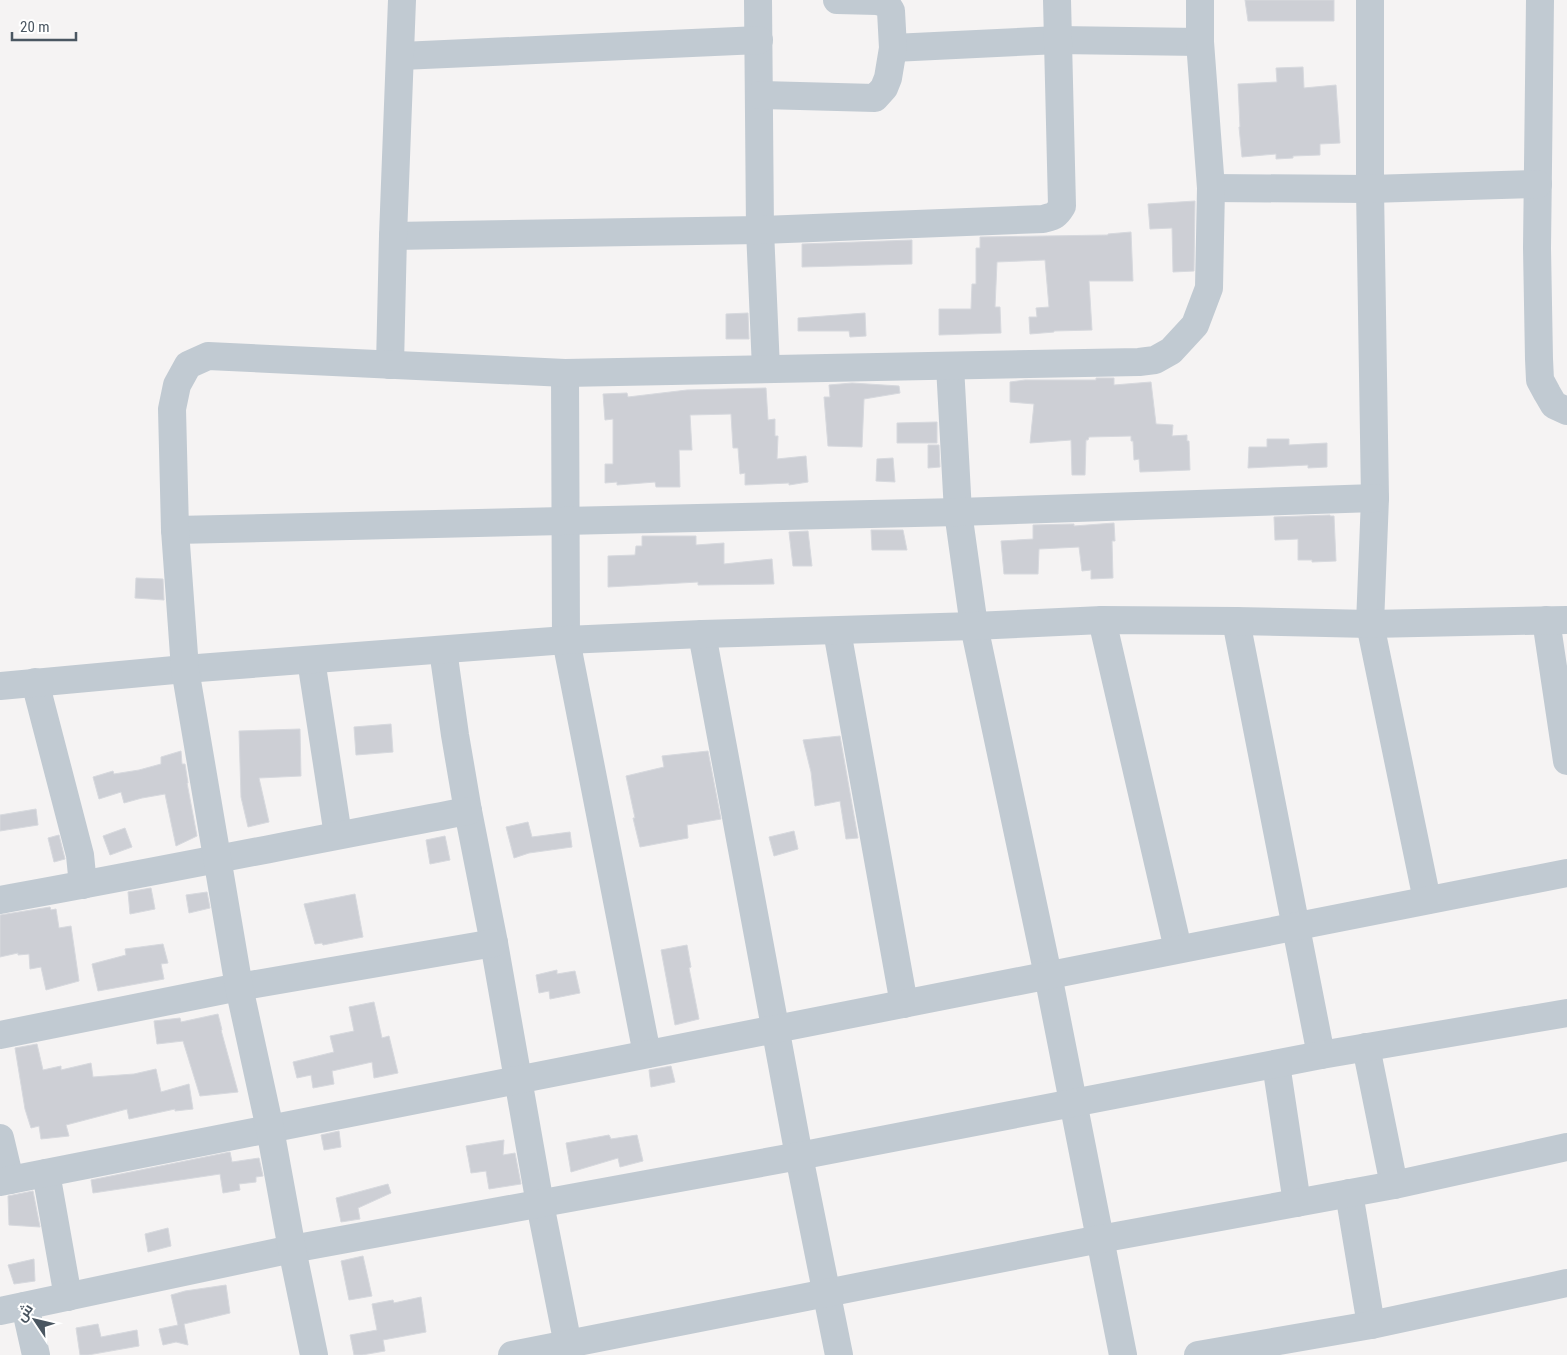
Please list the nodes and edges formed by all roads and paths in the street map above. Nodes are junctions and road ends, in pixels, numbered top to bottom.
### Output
1 (402, 0) edge
2 (758, 0) edge
3 (837, 0) edge
4 (1057, 0) edge
5 (1200, 0) edge
6 (1370, 0) edge
7 (1541, 0) edge
8 (759, 40) junction
9 (1058, 40) junction
10 (1200, 42) junction
11 (893, 48) junction
12 (401, 56) junction
13 (760, 95) junction
14 (1538, 184) junction
15 (1210, 188) junction
16 (1370, 189) junction
17 (760, 230) junction
18 (393, 236) junction
19 (390, 365) junction
20 (950, 366) junction
21 (766, 369) junction
22 (565, 373) junction
23 (1567, 411) edge
24 (1375, 498) junction
25 (958, 512) junction
26 (566, 521) junction
27 (175, 530) junction
28 (1102, 620) junction
29 (1556, 620) edge
30 (1236, 621) junction
31 (1370, 624) junction
32 (974, 626) junction
33 (837, 631) junction
34 (702, 634) junction
35 (566, 640) junction
36 (443, 650) junction
37 (311, 660) junction
38 (185, 669) junction
39 (35, 682) junction
40 (0, 686) edge
41 (1567, 761) edge
42 (468, 811) junction
43 (338, 835) junction
44 (219, 860) junction
45 (1567, 872) edge
46 (83, 885) junction
47 (0, 900) edge
48 (1427, 900) junction
49 (1296, 926) junction
50 (494, 943) junction
51 (1178, 949) junction
52 (1048, 975) junction
53 (240, 987) junction
54 (904, 1004) junction
55 (1567, 1013) edge
56 (775, 1029) junction
57 (0, 1034) edge
58 (1366, 1048) junction
59 (647, 1054) junction
60 (1321, 1055) junction
61 (1276, 1064) junction
62 (518, 1080) junction
63 (1073, 1103) junction
64 (270, 1129) junction
65 (0, 1138) edge
66 (1567, 1147) edge
67 (799, 1156) junction
68 (46, 1173) junction
69 (5, 1181) edge
70 (1394, 1185) junction
71 (1349, 1193) junction
72 (1297, 1203) junction
73 (540, 1204) junction
74 (1100, 1239) junction
75 (292, 1249) junction
76 (1567, 1283) edge
77 (826, 1293) junction
78 (68, 1297) junction
79 (13, 1308) edge
80 (1371, 1325) junction
81 (569, 1350) edge
82 (36, 1355) edge
83 (314, 1355) edge
84 (512, 1355) edge
85 (839, 1355) edge
86 (1122, 1355) edge
87 (1198, 1355) edge

1 - 12 street
2 - 8 street
3 - 11 street
4 - 9 street
5 - 10 street
6 - 16 street
7 - 14 street
8 - 12 street
8 - 13 street
9 - 10 street
9 - 11 street
9 - 17 street
10 - 15 street
11 - 13 street
12 - 18 street
13 - 17 street
14 - 16 street
14 - 23 street
15 - 16 street
15 - 20 street
16 - 24 street
17 - 18 street
17 - 21 street
18 - 19 street
19 - 22 street
19 - 27 street
20 - 21 street
20 - 25 street
21 - 22 street
22 - 26 street
24 - 25 street
24 - 31 street
25 - 26 street
25 - 32 street
26 - 27 street
26 - 35 street
27 - 38 street
28 - 30 street
28 - 32 street
28 - 51 street
29 - 31 street
29 - 41 street
30 - 31 street
30 - 49 street
31 - 48 street
32 - 33 street
32 - 52 street
33 - 34 street
33 - 54 street
34 - 35 street
34 - 56 street
35 - 36 street
35 - 59 street
36 - 37 street
36 - 42 street
37 - 38 street
37 - 43 street
38 - 39 street
38 - 44 street
39 - 40 street
39 - 46 street
42 - 43 street
42 - 50 street
43 - 44 street
44 - 46 street
44 - 53 street
45 - 48 street
46 - 47 street
48 - 49 street
49 - 51 street
49 - 60 street
50 - 53 street
50 - 62 street
51 - 52 street
52 - 54 street
52 - 63 street
53 - 57 street
53 - 64 street
54 - 56 street
55 - 58 street
56 - 59 street
56 - 67 street
58 - 60 street
58 - 70 street
59 - 62 street
60 - 61 street
61 - 63 street
61 - 72 street
62 - 64 street
62 - 73 street
63 - 67 street
63 - 74 street
64 - 68 street
64 - 75 street
65 - 69 street
66 - 70 street
67 - 73 street
67 - 77 street
68 - 69 street
68 - 78 street
70 - 71 street
71 - 72 street
71 - 80 street
72 - 74 street
73 - 75 street
73 - 81 street
74 - 77 street
74 - 86 street
75 - 78 street
75 - 83 street
76 - 80 street
77 - 81 street
77 - 85 street
78 - 79 street
79 - 82 street
80 - 87 street
81 - 84 street

